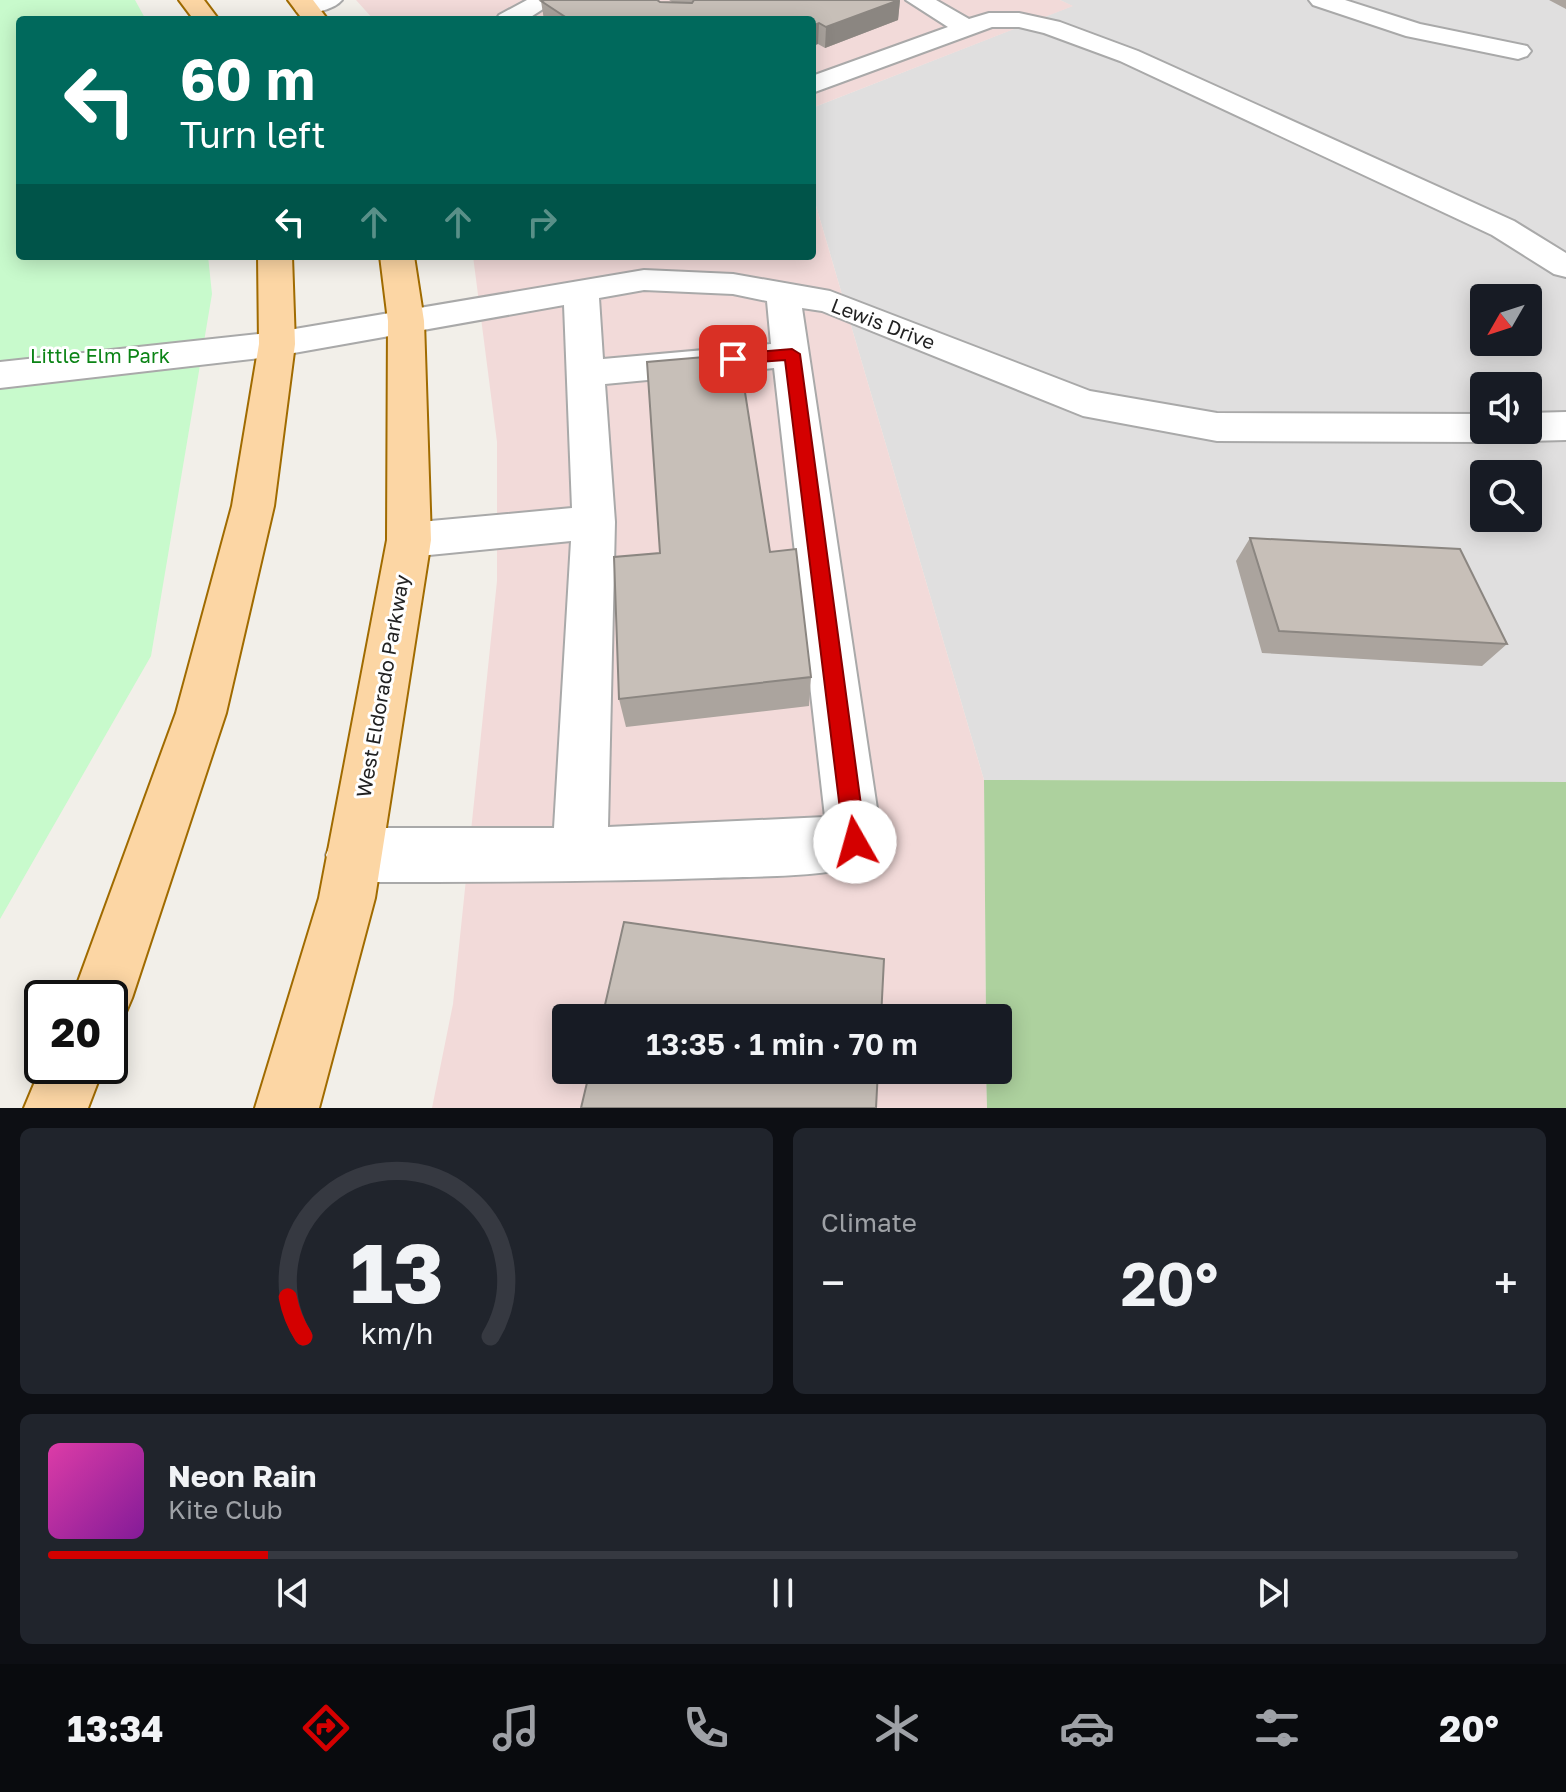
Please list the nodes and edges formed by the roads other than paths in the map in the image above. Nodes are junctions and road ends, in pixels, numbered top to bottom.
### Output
1 (191, 0) edge
2 (545, 0) edge
3 (918, 0) edge
4 (1321, 0) edge
5 (204, 16) edge
6 (515, 16) edge
7 (966, 27) junction
8 (1518, 51) dead end
9 (816, 83) edge
10 (275, 260) edge
11 (398, 260) edge
12 (1566, 267) edge
13 (678, 269) edge
14 (581, 289) junction
15 (783, 293) junction
16 (406, 321) junction
17 (277, 344) junction
18 (792, 354) junction
19 (586, 373) junction
20 (0, 375) edge
21 (1566, 426) edge
22 (1542, 427) edge
23 (1470, 428) edge
24 (594, 522) junction
25 (409, 540) junction
26 (353, 855) junction
27 (580, 855) junction
28 (108, 980) edge
29 (66, 1084) edge
30 (56, 1108) edge
31 (287, 1108) edge

1 - 5 main road
2 - 6 street
3 - 7 street
4 - 8 street
7 - 9 street
7 - 12 street
10 - 17 main road
11 - 16 main road, West Eldorado Parkway
13 - 14 street, Lewis Drive
13 - 15 street, Lewis Drive
14 - 16 street, Lewis Drive
14 - 19 street
15 - 18 street
15 - 23 street, Lewis Drive
16 - 17 street, Lewis Drive
16 - 25 main road, West Eldorado Parkway
17 - 20 street, Lewis Drive
17 - 28 main road
18 - 19 street
18 - 27 street
19 - 24 street
21 - 22 street
24 - 25 street
24 - 27 street
25 - 26 main road, West Eldorado Parkway
26 - 27 street
26 - 31 main road, West Eldorado Parkway
29 - 30 main road

